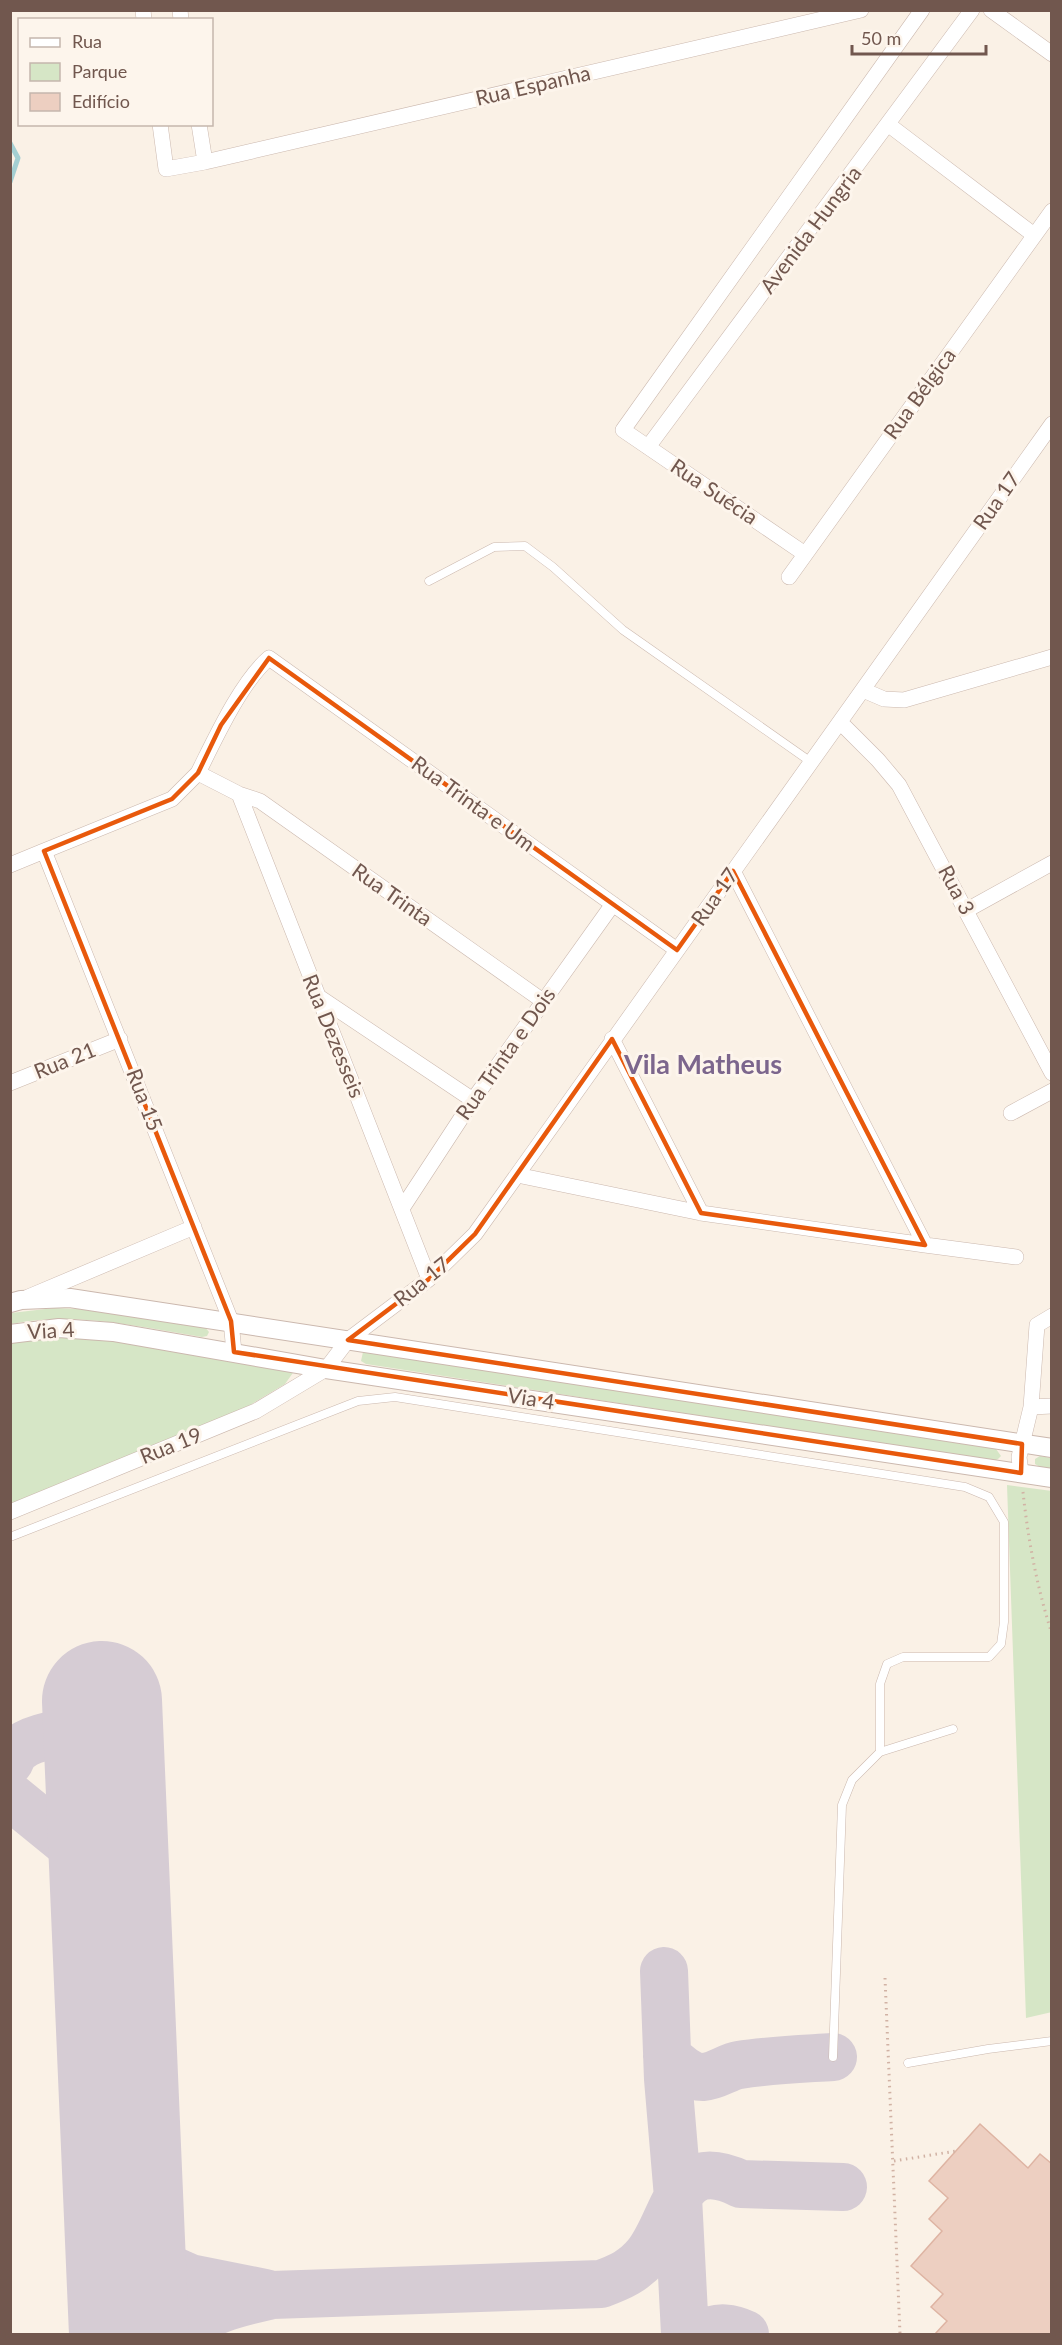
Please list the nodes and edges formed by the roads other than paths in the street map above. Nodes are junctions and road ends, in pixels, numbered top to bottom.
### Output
1 (861, 10) edge
2 (922, 10) edge
3 (972, 10) edge
4 (991, 10) edge
5 (1052, 54) edge
6 (888, 125) junction
7 (160, 126) edge
8 (199, 126) edge
9 (205, 162) junction
10 (1052, 211) edge
11 (1034, 235) junction
12 (1052, 424) edge
13 (623, 430) joint
14 (648, 447) junction
15 (806, 554) junction
16 (789, 577) dead end
17 (429, 581) dead end
18 (1052, 657) edge
19 (863, 690) junction
20 (840, 722) junction
21 (811, 762) junction
22 (198, 773) junction
23 (238, 794) junction
24 (44, 851) junction
25 (1052, 863) edge
26 (10, 865) edge
27 (733, 871) junction
28 (614, 904) junction
29 (967, 910) junction
30 (678, 950) junction
31 (316, 995) junction
32 (543, 1001) junction
33 (120, 1039) junction
34 (612, 1040) junction
35 (1052, 1073) edge
36 (10, 1083) edge
37 (1052, 1091) edge
38 (473, 1100) junction
39 (1011, 1113) dead end
40 (517, 1175) junction
41 (403, 1207) junction
42 (701, 1213) junction
43 (194, 1227) junction
44 (925, 1245) junction
45 (1016, 1257) dead end
46 (429, 1279) junction
47 (16, 1301) edge
48 (1052, 1316) edge
49 (231, 1322) junction
50 (10, 1334) edge
51 (348, 1340) junction
52 (234, 1352) junction
53 (326, 1369) junction
54 (1052, 1406) edge
55 (1031, 1407) junction
56 (1022, 1444) junction
57 (1052, 1448) edge
58 (1021, 1473) junction
59 (1052, 1478) edge
60 (10, 1512) edge
61 (10, 1537) edge
62 (953, 1729) dead end
63 (880, 1752) junction
64 (1052, 2041) edge
65 (833, 2057) dead end
66 (908, 2063) dead end

1 - 9 street, Rua Espanha
2 - 13 street, Avenida Hungria
3 - 6 street, Avenida Hungria
4 - 5 street
6 - 11 street
6 - 14 street, Avenida Hungria
7 - 9 street, Rua Espanha
8 - 9 street
10 - 11 street, Rua Bélgica
11 - 15 street, Rua Bélgica
12 - 19 street, Rua 17
13 - 14 street, Rua Suécia
14 - 15 street, Rua Suécia
15 - 16 street, Rua Bélgica
17 - 21 lane
18 - 19 street
19 - 20 street, Rua 17
20 - 21 street, Rua 17
20 - 29 street, Rua 3
21 - 27 street, Rua 17
22 - 23 street
22 - 24 street
22 - 28 street, Rua Trinta e Um
23 - 31 street, Rua Dezesseis
23 - 32 street, Rua Trinta
24 - 26 street
24 - 33 street, Rua 15
25 - 29 street
27 - 30 street, Rua 17
27 - 44 street
28 - 30 street, Rua Trinta e Um
28 - 32 street, Rua Trinta e Dois
29 - 35 street, Rua 3
30 - 34 street, Rua 17
31 - 38 street
31 - 41 street, Rua Dezesseis
32 - 38 street, Rua Trinta e Dois
33 - 36 street, Rua 21
33 - 43 street, Rua 15
34 - 40 street, Rua 17
34 - 42 street
37 - 39 street
38 - 41 street, Rua Trinta e Dois
40 - 42 street
40 - 46 street, Rua 17
41 - 46 street, Rua Dezesseis
42 - 44 street
43 - 47 street
43 - 49 street, Rua 15
44 - 45 street
46 - 51 street, Rua 17
47 - 49 street, Via 4
48 - 55 street
49 - 51 street, Via 4
49 - 52 street, Rua 15
50 - 52 street, Via 4
51 - 53 street, Rua 17
51 - 56 street, Via 4
52 - 53 street, Via 4
53 - 58 street, Via 4
53 - 60 street, Rua 19
54 - 55 street
55 - 56 street
56 - 57 street, Via 4
56 - 58 street
58 - 59 street, Via 4
61 - 63 lane
62 - 63 lane
63 - 65 lane
64 - 66 lane

